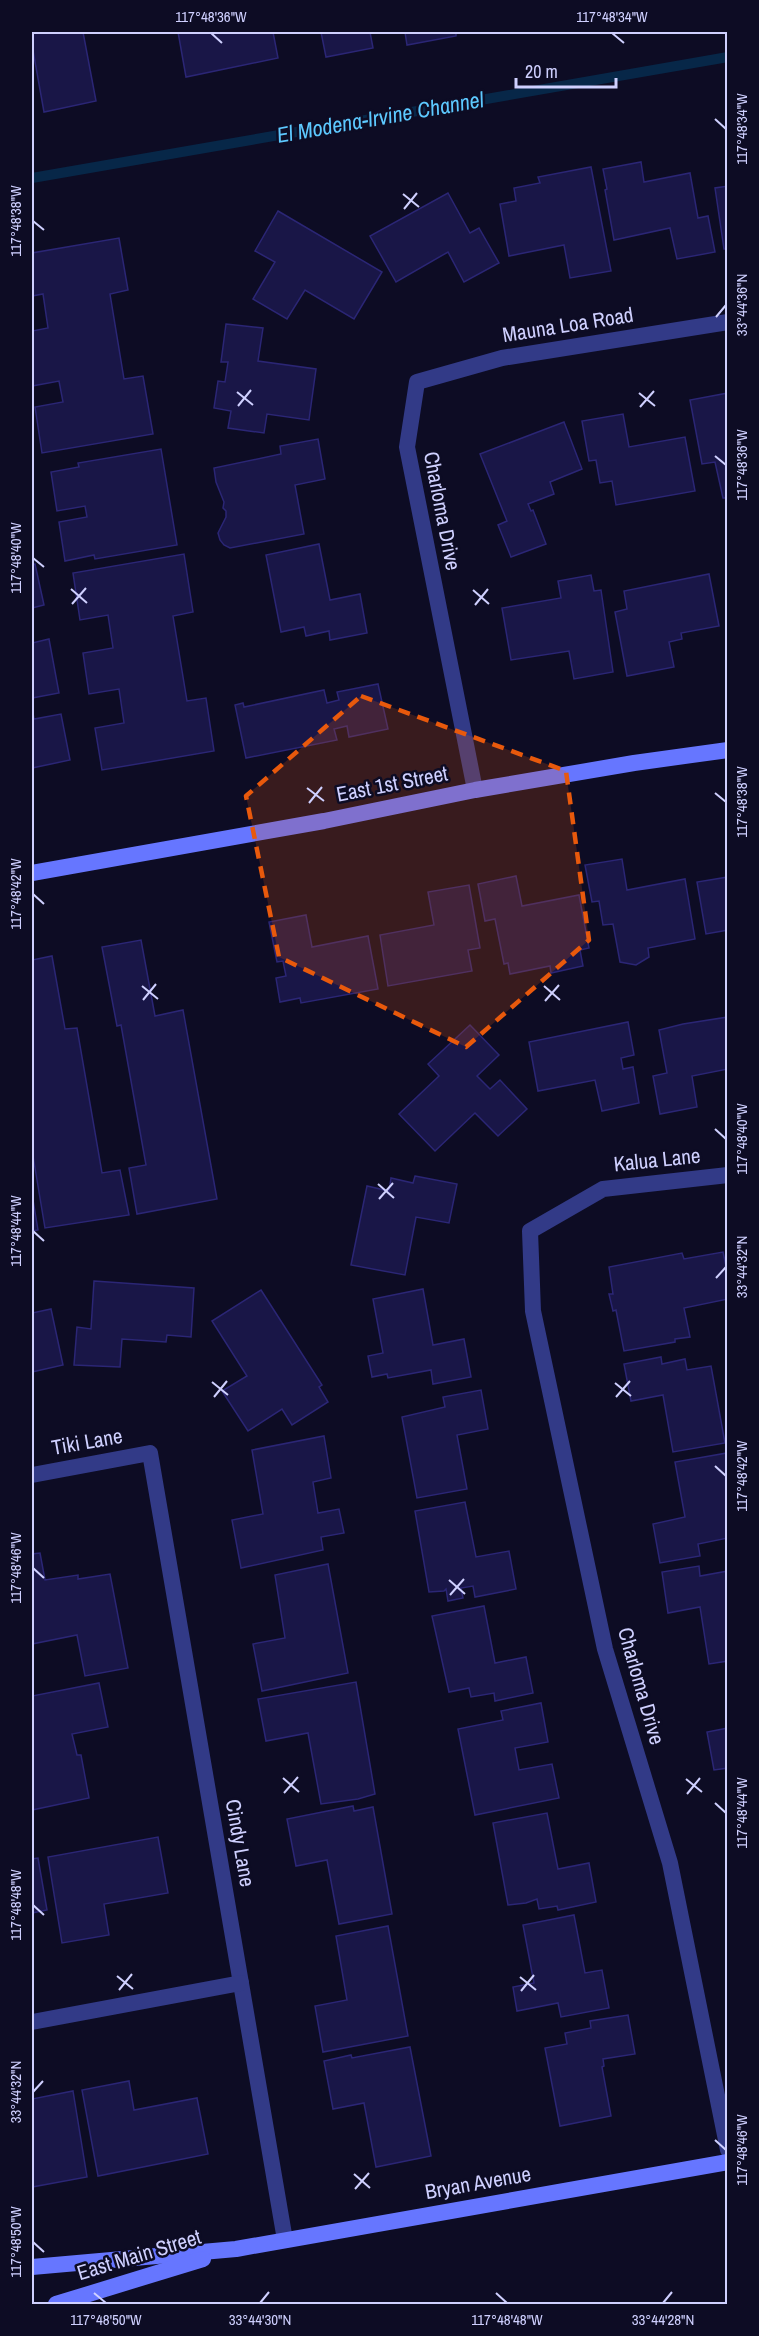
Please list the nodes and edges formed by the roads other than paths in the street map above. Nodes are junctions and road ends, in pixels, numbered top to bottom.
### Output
1 (728, 322) edge
2 (417, 382) joint
3 (728, 750) edge
4 (475, 790) junction
5 (32, 873) edge
6 (728, 1175) edge
7 (530, 1231) joint
8 (150, 1454) joint
9 (32, 1474) edge
10 (241, 1983) junction
11 (32, 2022) edge
12 (728, 2150) edge
13 (728, 2162) edge
14 (285, 2240) junction
15 (236, 2249) junction
16 (32, 2266) edge
17 (56, 2304) edge

1 - 2 street, Mauna Loa Road
2 - 4 street, Charloma Drive
3 - 4 main road, East 1st Street
4 - 5 main road, East 1st Street
6 - 7 street, Kalua Lane
7 - 12 street, Charloma Drive
8 - 9 street, Tiki Lane
8 - 10 street, Cindy Lane
10 - 11 street
10 - 14 street, Cindy Lane
13 - 14 main road, Bryan Avenue
14 - 15 main road, Bryan Avenue
15 - 16 main road
15 - 17 main road, East Main Street

